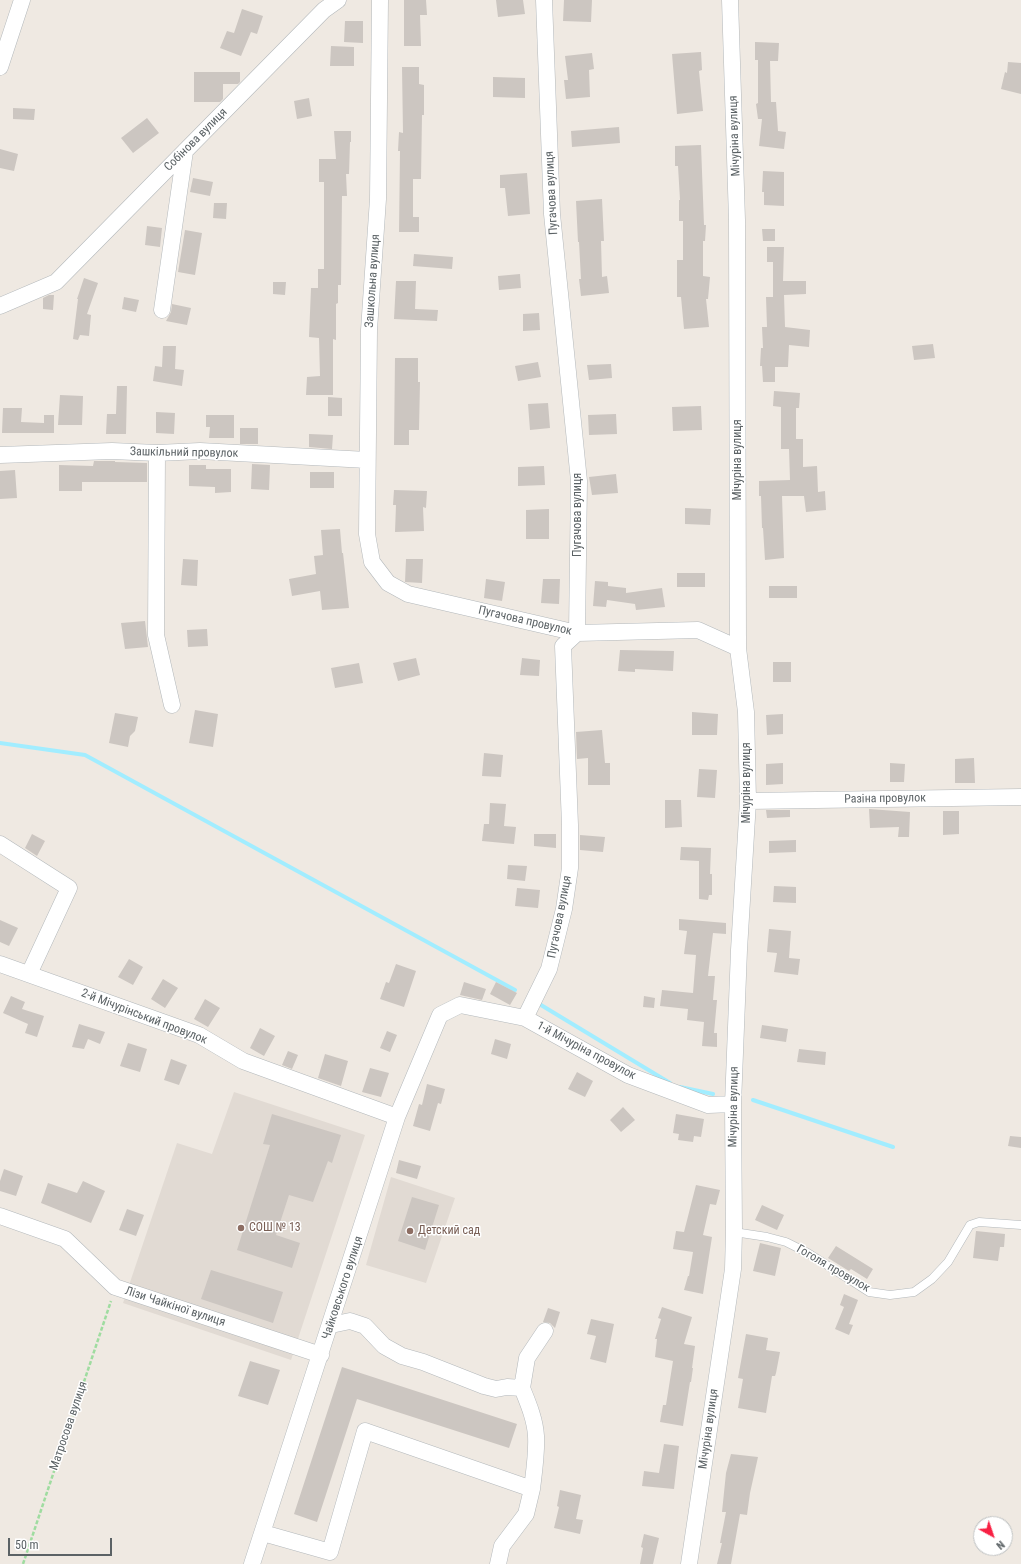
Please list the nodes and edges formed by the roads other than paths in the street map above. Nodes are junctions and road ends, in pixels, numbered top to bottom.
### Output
1 (22, 0) edge
2 (338, 0) edge
3 (380, 0) edge
4 (544, 0) edge
5 (730, 0) edge
6 (0, 67) edge
7 (185, 152) junction
8 (0, 306) edge
9 (162, 310) dead end
10 (158, 453) junction
11 (0, 455) edge
12 (367, 460) junction
13 (372, 562) joint
14 (577, 633) junction
15 (738, 648) junction
16 (172, 705) dead end
17 (1021, 797) edge
18 (748, 801) junction
19 (0, 844) edge
20 (0, 964) edge
21 (29, 974) junction
22 (440, 1015) joint
23 (524, 1018) junction
24 (733, 1104) junction
25 (397, 1117) junction
26 (0, 1216) edge
27 (1021, 1225) edge
28 (734, 1232) junction
29 (331, 1325) junction
30 (545, 1331) dead end
31 (321, 1355) junction
32 (522, 1388) junction
33 (532, 1489) junction
34 (263, 1533) junction
35 (252, 1564) edge
36 (498, 1564) edge
37 (689, 1564) edge

1 - 6 street
2 - 7 street, Собінова вулиця
3 - 12 street, Зашкольна вулиця
4 - 14 street, Пугачова вулиця
5 - 15 street, Мічуріна вулиця
7 - 8 street, Собінова вулиця
7 - 9 street
10 - 11 street, Зашкільний провулок
10 - 12 street, Зашкільний провулок
10 - 16 street
12 - 13 street, Зашкольна вулиця
13 - 14 street, Пугачова провулок
14 - 15 street, Пугачова провулок
14 - 23 street, Пугачова вулиця
15 - 18 street, Мічуріна вулиця
17 - 18 street, Разіна провулок
18 - 24 street, Мічуріна вулиця
19 - 21 street
20 - 21 street, 2-й Мічурінський провулок
21 - 25 street, 2-й Мічурінський провулок
22 - 23 street, 1-й Мічуріна провулок
22 - 25 street, Чайковського вулиця
23 - 24 street, 1-й Мічуріна провулок
24 - 28 street, Мічуріна вулиця
25 - 29 street, Чайковського вулиця
26 - 31 street, Лізи Чайкіної вулиця
27 - 28 lane, Гоголя провулок
28 - 37 street, Мічуріна вулиця
29 - 31 street, Чайковського вулиця
29 - 32 street
30 - 32 street
31 - 34 street, Чайковського вулиця
32 - 33 street
33 - 34 street
33 - 36 street
34 - 35 street, Чайковського вулиця

